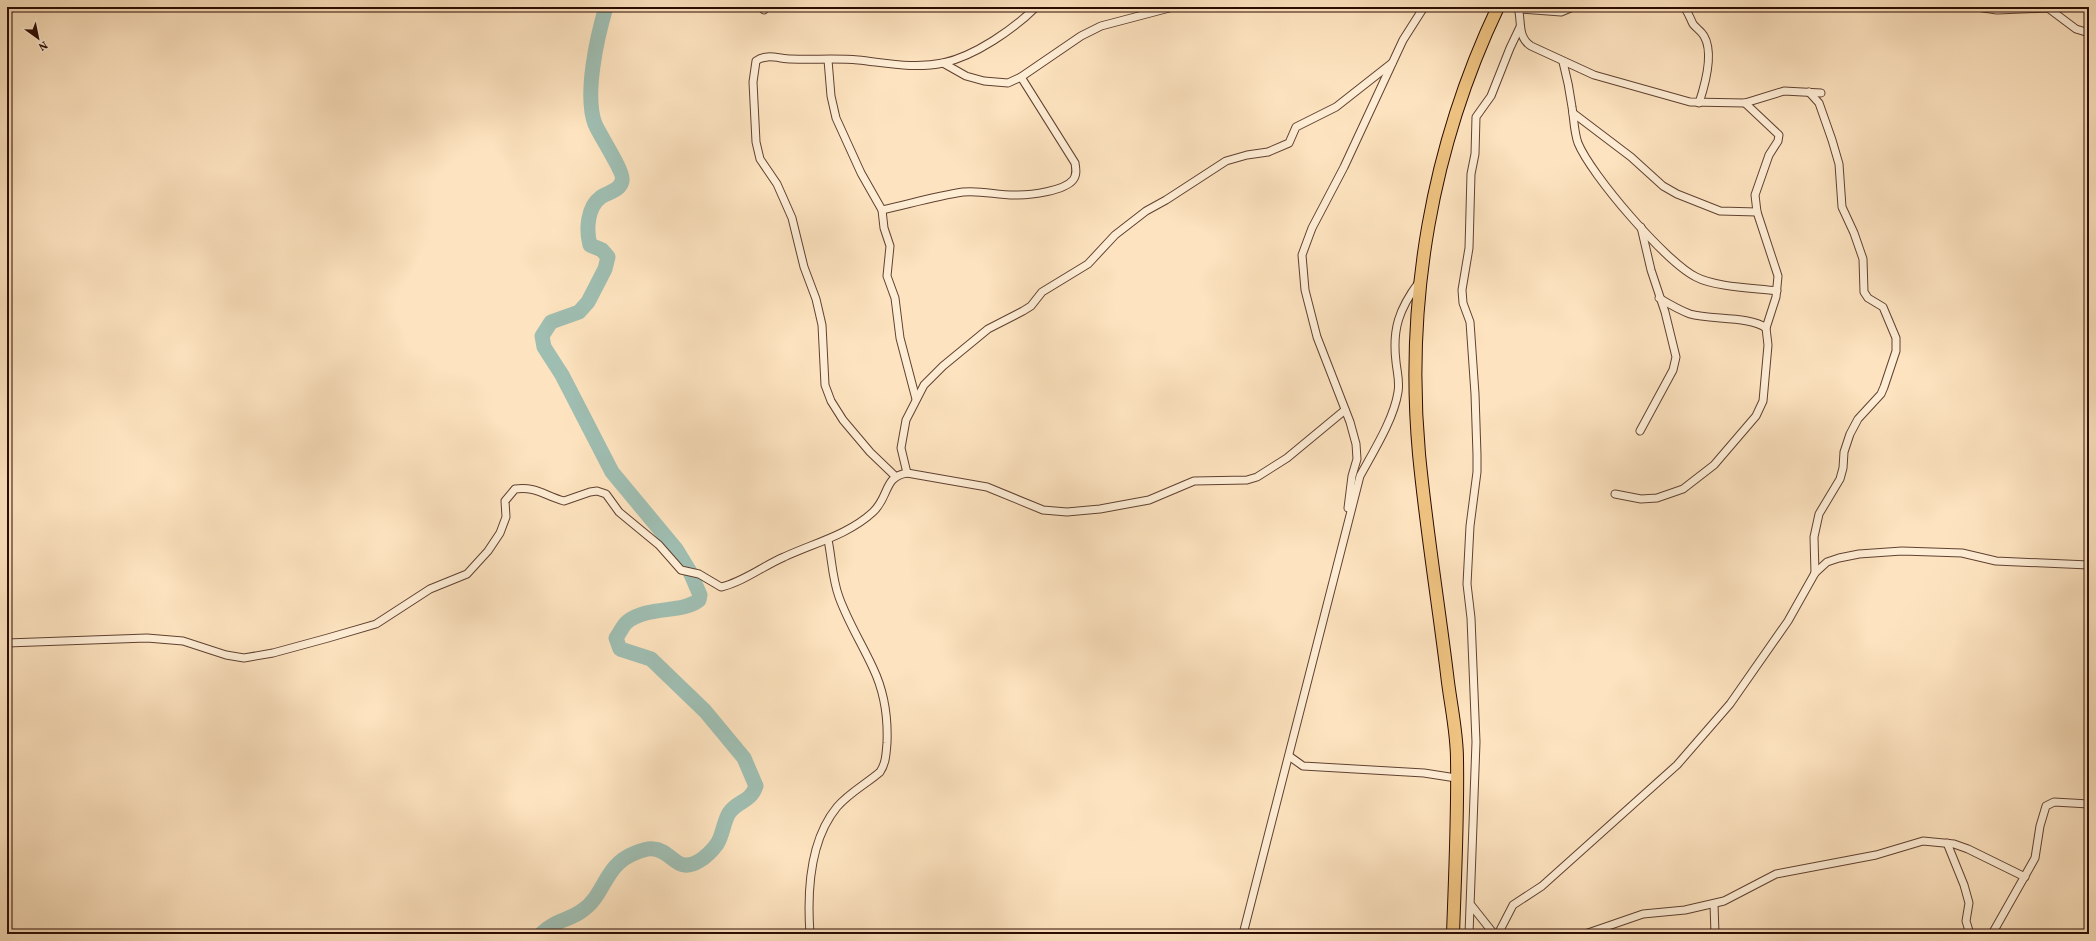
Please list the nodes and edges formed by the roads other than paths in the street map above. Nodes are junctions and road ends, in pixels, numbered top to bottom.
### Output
1 (1036, 7) edge
2 (1173, 7) edge
3 (1424, 7) edge
4 (1498, 7) edge
5 (1573, 7) edge
6 (1684, 7) edge
7 (1977, 7) edge
8 (1519, 8) edge
9 (2024, 8) edge
10 (2048, 8) edge
11 (1520, 27) junction
12 (2089, 32) edge
13 (828, 60) junction
14 (1563, 62) junction
15 (944, 63) junction
16 (1392, 63) junction
17 (1021, 77) junction
18 (1809, 92) junction
19 (1821, 93) dead end
20 (1699, 103) junction
21 (1745, 103) junction
22 (1573, 113) junction
23 (882, 210) junction
24 (1757, 212) junction
25 (1641, 226) junction
26 (1421, 279) junction
27 (1777, 291) junction
28 (1659, 298) junction
29 (1766, 328) junction
30 (916, 399) junction
31 (1345, 410) junction
32 (1640, 431) dead end
33 (907, 473) junction
34 (895, 476) junction
35 (1615, 494) dead end
36 (1346, 524) junction
37 (828, 540) junction
38 (2089, 565) edge
39 (1815, 573) junction
40 (7, 643) edge
41 (1289, 756) junction
42 (1456, 778) junction
43 (2089, 804) edge
44 (1947, 843) junction
45 (2025, 876) junction
46 (1714, 904) junction
47 (1470, 905) junction
48 (810, 934) edge
49 (1243, 934) edge
50 (1453, 934) edge
51 (1469, 934) edge
52 (1494, 934) edge
53 (1498, 934) edge
54 (1585, 934) edge
55 (1715, 934) edge
56 (1970, 934) edge
57 (1992, 934) edge

1 - 15 street
2 - 17 street
3 - 16 street
4 - 26 highway
5 - 8 street
6 - 20 street
7 - 9 street
8 - 11 street
9 - 10 street
10 - 12 street
11 - 14 street
11 - 47 street
13 - 15 street
13 - 23 street
13 - 34 street
14 - 20 street
14 - 22 street
15 - 17 street
16 - 30 street
16 - 31 street
17 - 23 street
18 - 19 street
18 - 21 street
18 - 39 street
20 - 21 street
21 - 24 street
22 - 24 street
22 - 25 street
23 - 30 street
24 - 27 street
25 - 27 street
25 - 28 street
26 - 36 street
26 - 42 highway
27 - 29 street
28 - 29 street
28 - 32 street
29 - 35 street
30 - 33 street
31 - 33 street
31 - 36 street
33 - 34 street
34 - 37 street
36 - 41 street
37 - 40 street
37 - 48 street
38 - 39 street
39 - 53 street
41 - 42 street
41 - 49 street
42 - 50 highway
43 - 45 street
44 - 45 street
44 - 46 street
44 - 56 street
45 - 57 street
46 - 54 street
46 - 55 street
47 - 51 street
47 - 52 street

